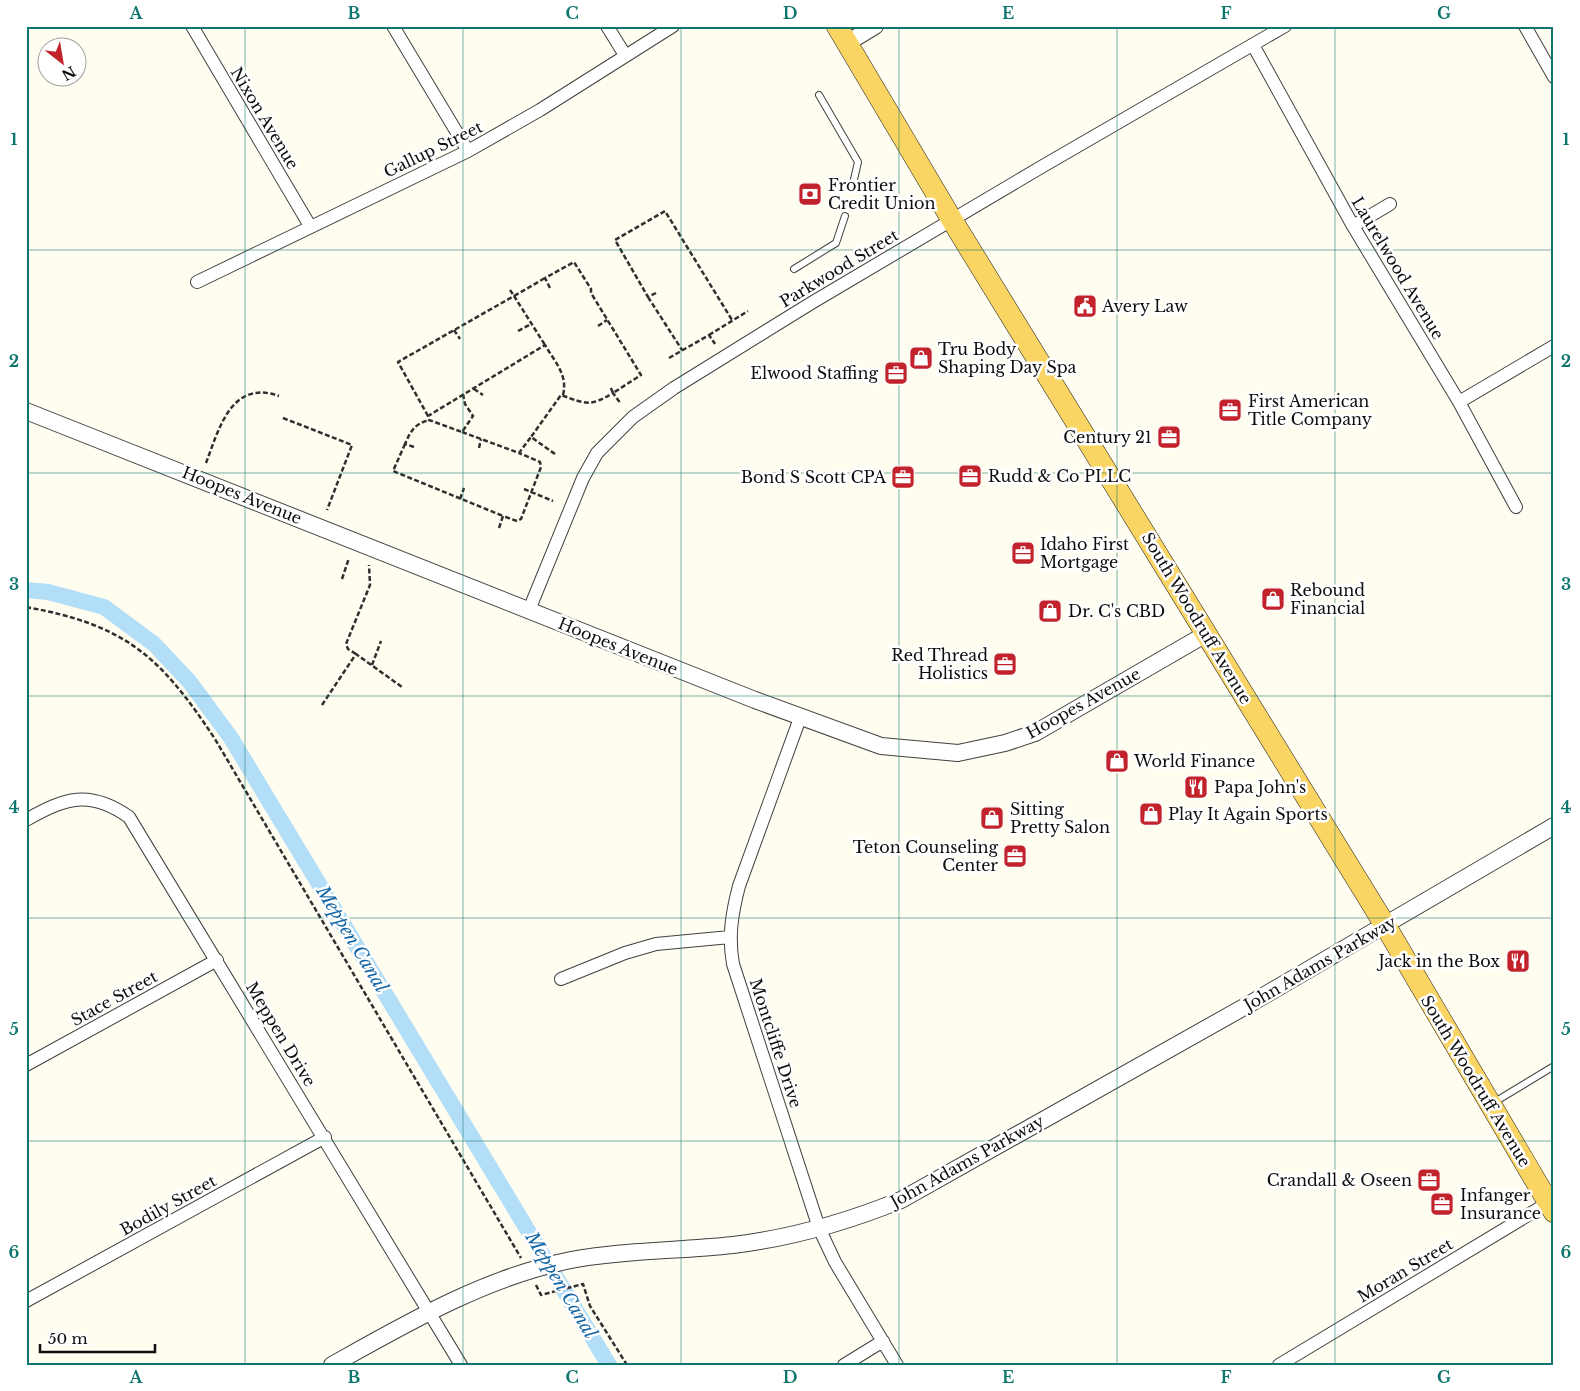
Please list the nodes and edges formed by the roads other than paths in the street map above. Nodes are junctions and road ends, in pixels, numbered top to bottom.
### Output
1 (192, 26) edge
2 (394, 26) edge
3 (607, 26) edge
4 (673, 26) edge
5 (875, 26) edge
6 (1285, 26) edge
7 (1525, 26) edge
8 (842, 34) edge
9 (1253, 45) junction
10 (625, 55) junction
11 (1554, 77) edge
12 (819, 95) dead end
13 (468, 151) junction
14 (852, 188) dead end
15 (1390, 204) dead end
16 (845, 216) dead end
17 (952, 220) junction
18 (310, 226) junction
19 (1352, 226) junction
20 (794, 269) dead end
21 (197, 282) dead end
22 (1554, 346) edge
23 (1459, 402) junction
24 (26, 411) edge
25 (1516, 507) dead end
26 (529, 610) junction
27 (1206, 634) junction
28 (800, 718) junction
29 (26, 820) edge
30 (1554, 826) edge
31 (1385, 925) junction
32 (730, 937) junction
33 (217, 960) junction
34 (561, 979) dead end
35 (26, 1065) edge
36 (1554, 1066) edge
37 (1490, 1105) junction
38 (325, 1137) junction
39 (1551, 1207) edge
40 (819, 1228) junction
41 (26, 1301) edge
42 (431, 1312) junction
43 (883, 1341) junction
44 (332, 1365) edge
45 (461, 1365) edge
46 (844, 1365) edge
47 (897, 1365) edge
48 (1279, 1365) edge

1 - 18 street, Nixon Avenue
2 - 13 street
3 - 10 street
4 - 10 street, Gallup Street
5 - 8 street
6 - 9 street, Parkwood Street
7 - 11 street
8 - 17 main road, South Woodruff Avenue
9 - 17 street, Parkwood Street
9 - 19 street, Laurelwood Avenue
10 - 13 street, Gallup Street
12 - 14 lane
13 - 18 street, Gallup Street
15 - 19 street
16 - 20 lane
17 - 26 street, Parkwood Street
17 - 27 main road, South Woodruff Avenue
18 - 21 street, Gallup Street
19 - 23 street, Laurelwood Avenue
22 - 23 street
23 - 25 street, Laurelwood Avenue
24 - 26 street, Hoopes Avenue
26 - 28 street, Hoopes Avenue
27 - 28 street, Hoopes Avenue
27 - 31 main road, South Woodruff Avenue
28 - 32 street, Montcliffe Drive
29 - 33 street, Meppen Drive
30 - 31 street, John Adams Parkway
31 - 37 main road, South Woodruff Avenue
31 - 40 street, John Adams Parkway
32 - 34 street
32 - 40 street, Montcliffe Drive
33 - 35 street, Stace Street
33 - 38 street, Meppen Drive
36 - 37 lane
37 - 39 main road, South Woodruff Avenue
38 - 41 street, Bodily Street
38 - 42 street, Meppen Drive
39 - 48 street, Moran Street
40 - 42 street, John Adams Parkway
40 - 43 street, Montcliffe Drive
42 - 44 street, John Adams Parkway
42 - 45 street, Meppen Drive
43 - 46 street
43 - 47 street, Montcliffe Drive

